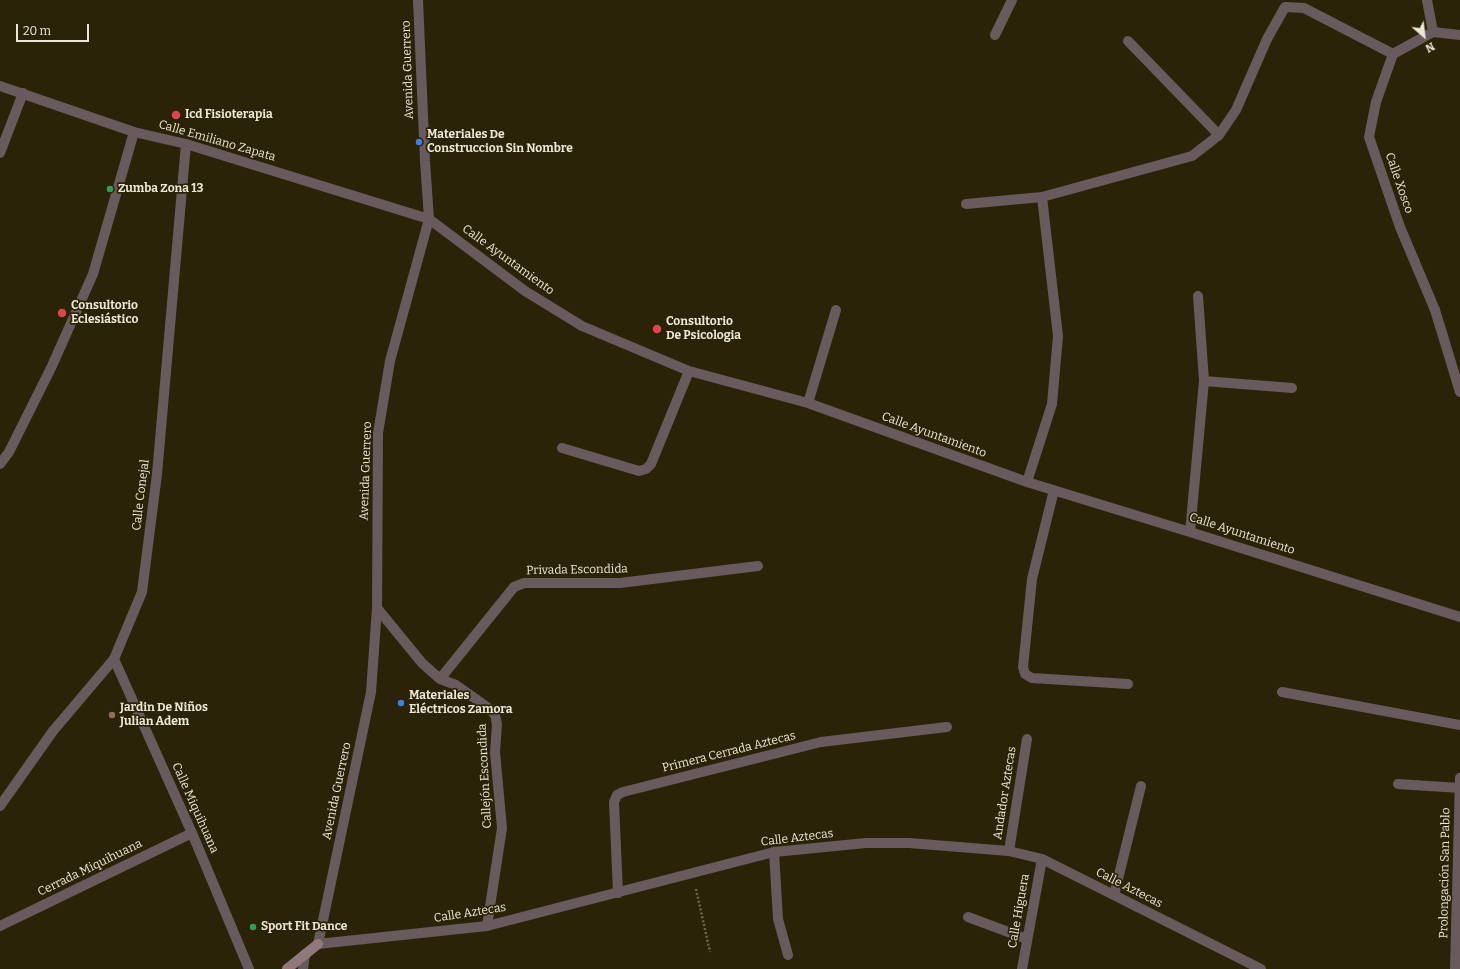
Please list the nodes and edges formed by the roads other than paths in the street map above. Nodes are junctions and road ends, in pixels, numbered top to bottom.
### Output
1 (418, 0) edge
2 (1012, 0) edge
3 (1427, 0) edge
4 (1433, 32) junction
5 (1460, 34) edge
6 (995, 35) dead end
7 (1128, 41) dead end
8 (1392, 54) junction
9 (0, 86) edge
10 (23, 93) junction
11 (134, 132) junction
12 (1219, 135) junction
13 (186, 144) junction
14 (0, 153) edge
15 (1042, 197) junction
16 (966, 204) dead end
17 (429, 219) junction
18 (1198, 296) dead end
19 (836, 310) dead end
20 (689, 371) junction
21 (1204, 381) junction
22 (1292, 388) dead end
23 (1460, 392) edge
24 (808, 403) junction
25 (562, 448) dead end
26 (0, 464) edge
27 (1027, 482) junction
28 (1054, 490) junction
29 (1190, 532) junction
30 (758, 566) dead end
31 (376, 608) junction
32 (1460, 617) edge
33 (114, 659) junction
34 (440, 679) junction
35 (1128, 684) dead end
36 (1282, 692) dead end
37 (1460, 725) edge
38 (947, 727) dead end
39 (1027, 739) dead end
40 (1460, 778) edge
41 (1398, 784) dead end
42 (1141, 786) dead end
43 (1460, 788) edge
44 (0, 806) edge
45 (192, 833) junction
46 (1009, 851) junction
47 (774, 852) junction
48 (1042, 859) junction
49 (618, 893) junction
50 (1114, 895) junction
51 (968, 918) dead end
52 (0, 926) edge
53 (487, 926) junction
54 (1027, 939) junction
55 (318, 944) junction
56 (304, 954) junction
57 (788, 955) dead end
58 (249, 969) edge
59 (286, 969) edge
60 (303, 969) edge
61 (1022, 969) edge
62 (1261, 969) edge
63 (1455, 969) edge

1 - 17 street, Avenida Guerrero
2 - 6 street
3 - 4 street
4 - 5 street
4 - 8 street
7 - 12 street
8 - 12 street
8 - 23 street, Calle Xosco
9 - 10 street, Calle Emiliano Zapata
10 - 11 street, Calle Emiliano Zapata
10 - 14 street
11 - 13 street, Calle Emiliano Zapata
11 - 26 street
12 - 15 street
13 - 17 street, Calle Emiliano Zapata
13 - 33 street, Calle Conejal
15 - 16 street
15 - 27 street
17 - 20 street, Calle Ayuntamiento
17 - 31 street, Avenida Guerrero
18 - 21 street
19 - 24 street
20 - 24 street, Calle Ayuntamiento
20 - 25 street
21 - 22 street
21 - 29 street
24 - 27 street, Calle Ayuntamiento
27 - 28 street, Calle Ayuntamiento
28 - 29 street, Calle Ayuntamiento
28 - 35 street
29 - 32 street, Calle Ayuntamiento
30 - 34 street, Privada Escondida
31 - 34 street, Callejón Escondida
31 - 55 street, Avenida Guerrero
33 - 44 street, Calle Conejal
33 - 45 street, Calle Miquihuana
34 - 53 street, Callejón Escondida
36 - 37 street
38 - 49 street, Primera Cerrada Aztecas
39 - 46 street, Andador Aztecas
40 - 43 street, Prolongación San Pablo
41 - 43 street
42 - 50 street
43 - 63 street, Prolongación San Pablo
45 - 52 street, Cerrada Miquihuana
45 - 58 street, Calle Miquihuana
46 - 47 street, Calle Aztecas
46 - 48 street, Calle Aztecas
47 - 49 street, Calle Aztecas
47 - 57 street
48 - 50 street, Calle Aztecas
48 - 54 street, Calle Higuera
49 - 53 street, Calle Aztecas
50 - 62 street, Calle Aztecas
51 - 54 street
53 - 55 street, Calle Aztecas
54 - 61 street, Calle Higuera
55 - 56 main road
56 - 59 main road
56 - 60 street

